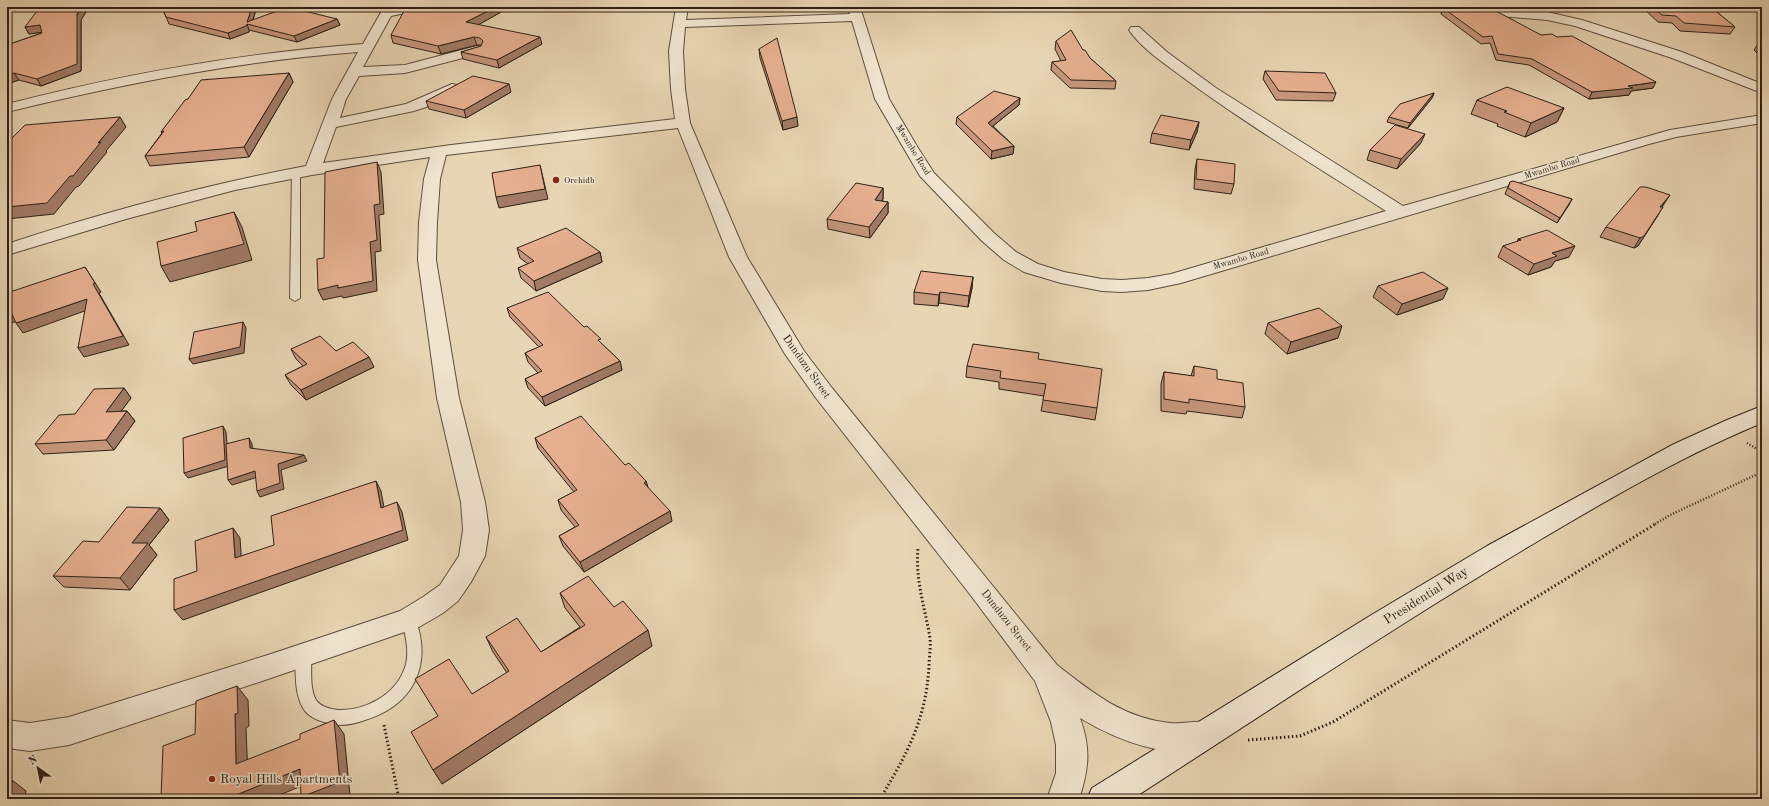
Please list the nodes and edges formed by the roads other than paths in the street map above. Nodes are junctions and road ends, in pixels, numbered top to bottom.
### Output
1 (416, 7) edge
2 (389, 10) edge
3 (1479, 11) edge
4 (855, 12) edge
5 (681, 16) edge
6 (1135, 30) dead end
7 (366, 48) junction
8 (477, 50) edge
9 (353, 72) junction
10 (465, 82) edge
11 (1762, 90) edge
12 (7, 108) edge
13 (1762, 119) edge
14 (684, 123) junction
15 (330, 124) junction
16 (439, 152) junction
17 (313, 170) junction
18 (296, 173) junction
19 (1401, 213) junction
20 (7, 250) edge
21 (295, 298) dead end
22 (1762, 414) edge
23 (409, 619) junction
24 (302, 655) junction
25 (1047, 674) junction
26 (7, 734) edge
27 (1206, 735) junction
28 (1063, 799) edge
29 (1103, 799) edge

1 - 2 street
2 - 7 street
3 - 11 street
4 - 5 street
4 - 19 street, Mwambo Road
5 - 14 street, Dunduzu Street
6 - 19 street
7 - 9 street
7 - 12 street
8 - 9 street
9 - 15 street
10 - 15 street
13 - 19 street, Mwambo Road
14 - 16 street
14 - 25 street, Dunduzu Street
15 - 17 street
16 - 17 street
16 - 23 street
17 - 18 street
18 - 20 street
18 - 21 lane
22 - 27 street, Presidential Way
23 - 24 street
23 - 24 lane
24 - 26 street
25 - 27 street, Dunduzu Street
25 - 28 street, Dunduzu Street
27 - 29 street, Presidential Way

